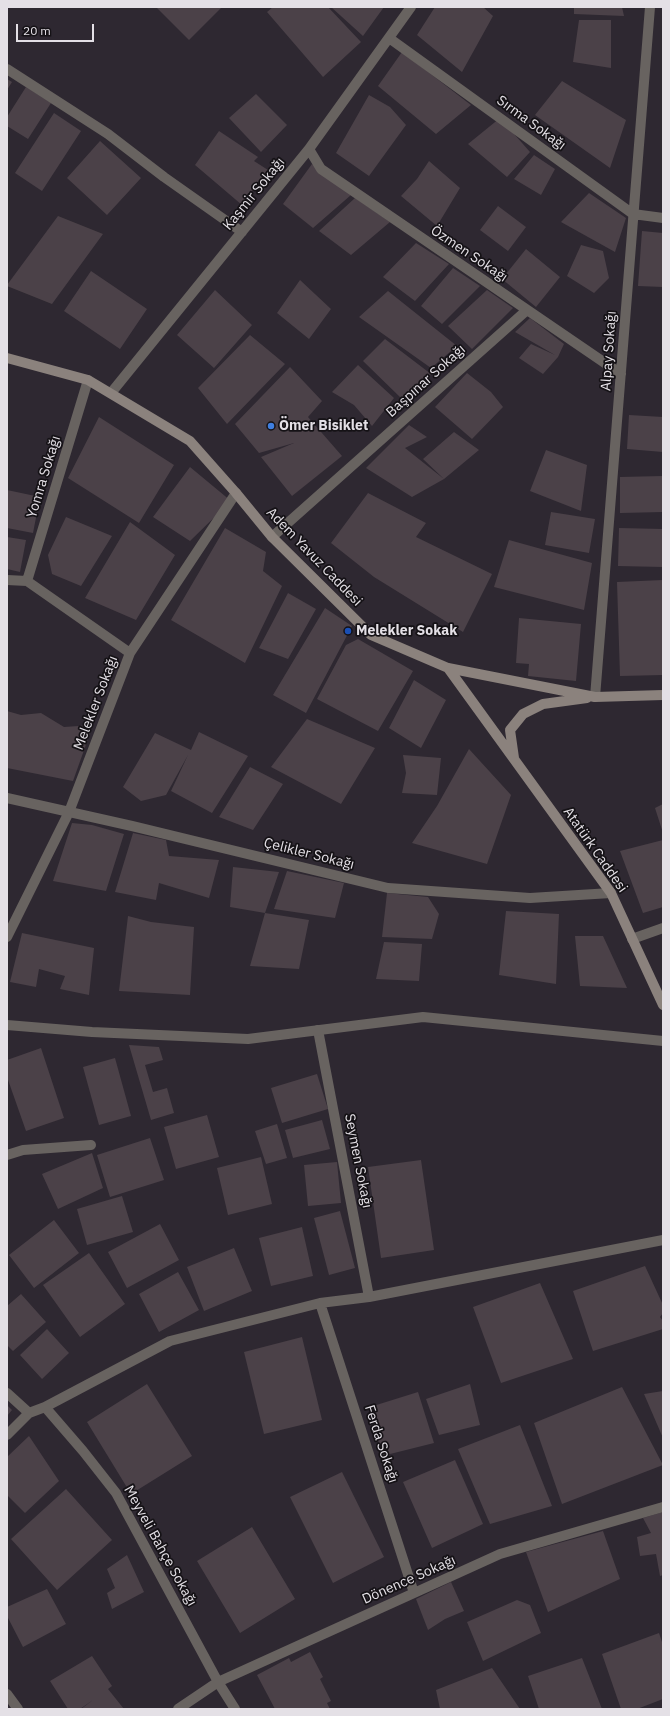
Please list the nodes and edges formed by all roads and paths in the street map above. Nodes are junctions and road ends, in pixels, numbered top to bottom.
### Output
1 (411, 7) edge
2 (650, 7) edge
3 (388, 38) junction
4 (7, 69) edge
5 (308, 149) junction
6 (633, 214) junction
7 (663, 218) edge
8 (242, 232) junction
9 (527, 310) junction
10 (7, 358) edge
11 (621, 374) junction
12 (88, 380) junction
13 (111, 393) junction
14 (236, 493) junction
15 (272, 537) junction
16 (7, 580) edge
17 (27, 581) junction
18 (130, 653) junction
19 (448, 668) junction
20 (663, 695) edge
21 (595, 697) junction
22 (514, 760) junction
23 (7, 798) edge
24 (69, 812) junction
25 (610, 893) junction
26 (663, 928) edge
27 (7, 937) edge
28 (632, 939) junction
29 (663, 1005) edge
30 (7, 1025) edge
31 (318, 1030) junction
32 (663, 1041) edge
33 (91, 1145) dead end
34 (7, 1155) edge
35 (663, 1240) edge
36 (369, 1297) junction
37 (320, 1303) junction
38 (7, 1393) edge
39 (45, 1407) junction
40 (29, 1413) junction
41 (7, 1435) edge
42 (663, 1507) edge
43 (414, 1593) junction
44 (218, 1682) junction
45 (7, 1694) edge
46 (18, 1709) edge
47 (178, 1709) edge
48 (235, 1709) edge

1 - 3 street, Kaşmir Sokağı
2 - 6 street, Alpay Sokağı
3 - 5 street, Kaşmir Sokağı
3 - 6 street, Sırma Sokağı
4 - 8 street
5 - 8 street, Kaşmir Sokağı
5 - 9 street, Özmen Sokağı
6 - 7 street, Sırma Sokağı
6 - 11 street, Alpay Sokağı
8 - 13 street, Kaşmir Sokağı
9 - 11 street, Özmen Sokağı
9 - 15 street, Başpınar Sokağı
10 - 12 main road, Adem Yavuz Caddesi
11 - 21 street, Alpay Sokağı
12 - 13 main road, Adem Yavuz Caddesi
12 - 17 street, Yomra Sokağı
13 - 14 main road, Adem Yavuz Caddesi
14 - 15 main road, Adem Yavuz Caddesi
14 - 18 street, Melekler Sokağı
15 - 19 main road, Adem Yavuz Caddesi
16 - 17 street
17 - 18 street
18 - 24 street, Melekler Sokağı
19 - 21 main road, Adem Yavuz Caddesi
19 - 22 main road, Atatürk Caddesi
20 - 21 main road, Adem Yavuz Caddesi
21 - 22 main road, Atatürk Caddesi
22 - 25 main road, Atatürk Caddesi
23 - 24 street, Çelikler Sokağı
24 - 25 street, Çelikler Sokağı
24 - 27 street, Melekler Sokağı
25 - 28 main road, Atatürk Caddesi
26 - 28 street
28 - 29 main road, Atatürk Caddesi
30 - 31 street
31 - 32 street
31 - 36 street, Seymen Sokağı
33 - 34 street
35 - 36 street
36 - 37 street
37 - 39 street
37 - 43 street, Ferda Sokağı
38 - 40 street
39 - 40 street
39 - 44 street, Meyveli Bahçe Sokağı
40 - 41 street
42 - 43 street, Dönence Sokağı
43 - 44 street, Dönence Sokağı
44 - 47 street, Dönence Sokağı
44 - 48 street, Meyveli Bahçe Sokağı
45 - 46 street

